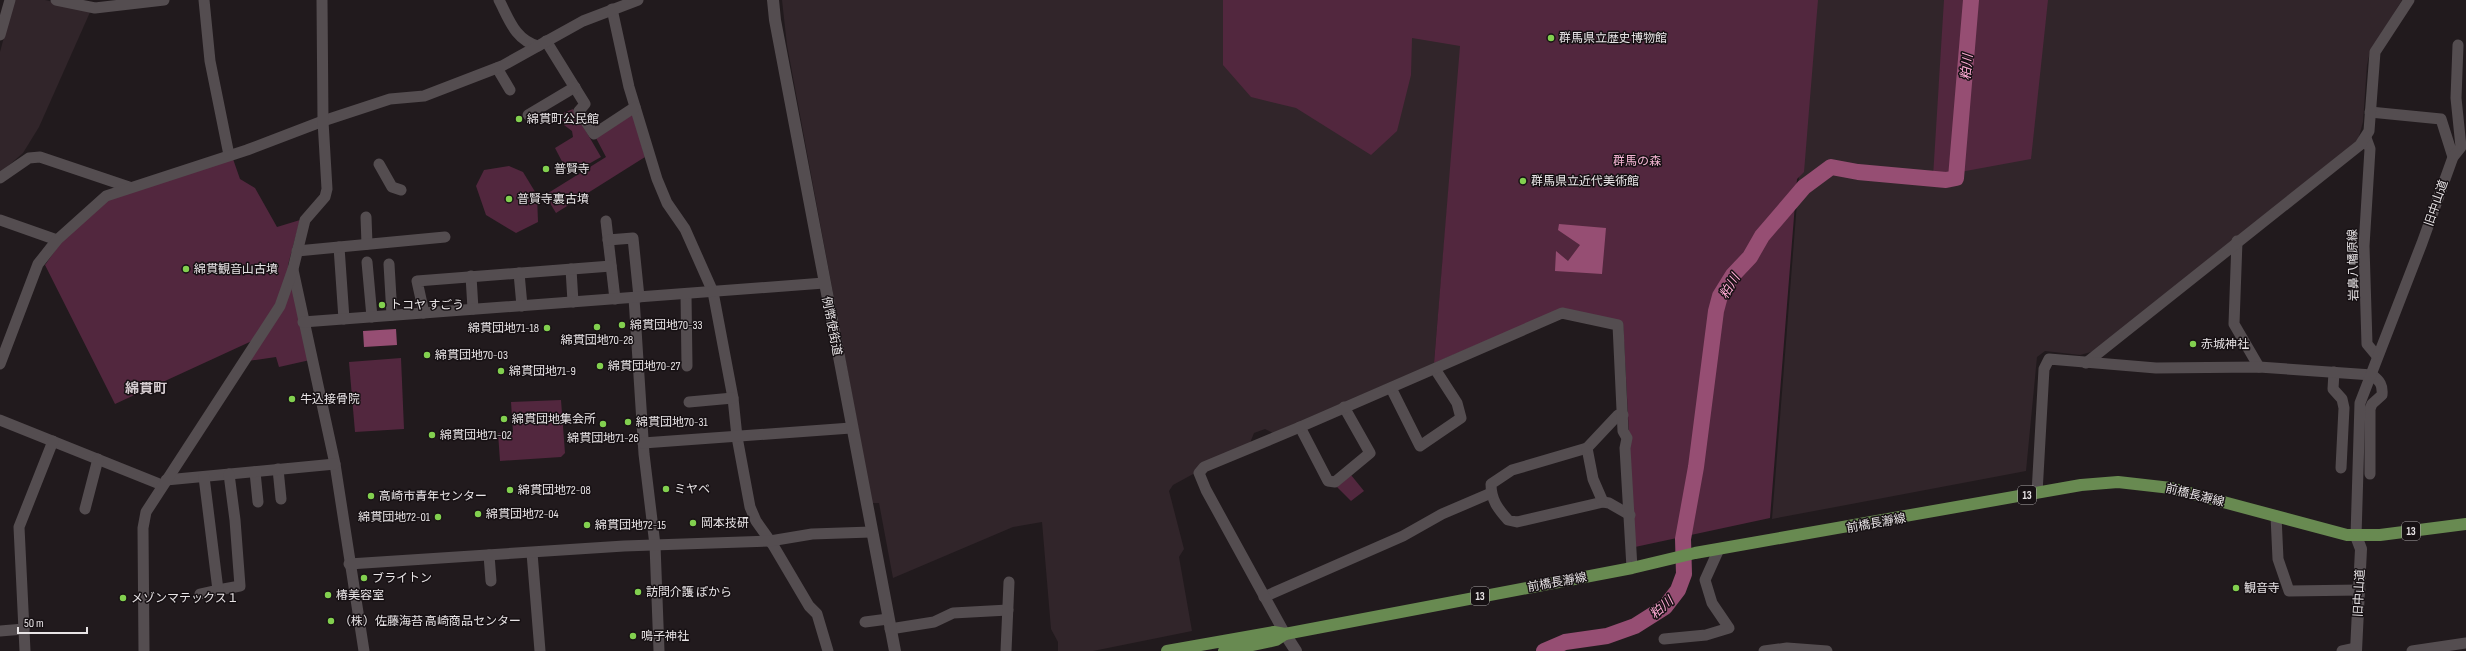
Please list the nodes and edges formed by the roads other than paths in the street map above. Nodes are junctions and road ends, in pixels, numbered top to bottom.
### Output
1 (10, 0) edge
2 (56, 0) edge
3 (164, 0) edge
4 (204, 0) edge
5 (322, 0) edge
6 (498, 0) edge
7 (638, 0) edge
8 (773, 0) edge
9 (2409, 0) edge
10 (612, 9) junction
11 (0, 35) edge
12 (542, 43) junction
13 (2458, 45) dead end
14 (497, 68) junction
15 (575, 87) junction
16 (510, 90) dead end
17 (635, 108) junction
18 (2370, 112) junction
19 (528, 115) dead end
20 (323, 120) junction
21 (2366, 138) junction
22 (229, 155) junction
23 (2453, 157) junction
24 (379, 164) dead end
25 (0, 178) edge
26 (129, 187) junction
27 (401, 190) dead end
28 (366, 217) dead end
29 (0, 220) edge
30 (606, 221) dead end
31 (445, 237) dead end
32 (57, 240) junction
33 (608, 240) junction
34 (2237, 241) junction
35 (367, 244) junction
36 (339, 247) junction
37 (297, 251) junction
38 (367, 262) dead end
39 (389, 264) dead end
40 (611, 266) junction
41 (293, 269) junction
42 (571, 269) junction
43 (519, 273) junction
44 (471, 276) junction
45 (824, 283) junction
46 (713, 292) junction
47 (686, 295) junction
48 (637, 297) junction
49 (615, 299) junction
50 (573, 302) junction
51 (522, 306) junction
52 (473, 310) junction
53 (424, 313) junction
54 (392, 315) junction
55 (372, 317) junction
56 (344, 319) junction
57 (302, 322) junction
58 (2377, 356) junction
59 (2086, 363) junction
60 (0, 364) edge
61 (688, 366) dead end
62 (2259, 367) junction
63 (1434, 369) junction
64 (2334, 372) junction
65 (2372, 375) junction
66 (1391, 388) junction
67 (733, 398) junction
68 (689, 402) dead end
69 (1344, 408) junction
70 (1623, 415) junction
71 (0, 420) edge
72 (851, 428) junction
73 (1300, 428) junction
74 (737, 437) junction
75 (53, 441) junction
76 (643, 443) junction
77 (1587, 448) junction
78 (98, 459) junction
79 (334, 464) junction
80 (2341, 468) dead end
81 (278, 469) junction
82 (255, 472) junction
83 (229, 474) junction
84 (2370, 474) dead end
85 (204, 477) junction
86 (164, 482) junction
87 (1491, 493) junction
88 (2037, 493) junction
89 (281, 499) dead end
90 (258, 502) dead end
91 (1602, 502) junction
92 (85, 509) dead end
93 (1630, 515) junction
94 (2276, 516) junction
95 (2466, 524) edge
96 (871, 532) junction
97 (2356, 536) junction
98 (770, 541) junction
99 (655, 545) junction
100 (1719, 549) junction
101 (532, 553) junction
102 (489, 555) junction
103 (349, 564) junction
104 (1632, 568) junction
105 (491, 581) dead end
106 (1009, 582) dead end
107 (218, 590) junction
108 (2360, 590) junction
109 (200, 594) dead end
110 (1264, 597) junction
111 (1008, 610) junction
112 (865, 622) dead end
113 (889, 624) junction
114 (24, 629) junction
115 (0, 631) edge
116 (1285, 634) junction
117 (1664, 639) dead end
118 (2460, 646) edge
119 (2356, 650) edge
120 (25, 651) edge
121 (144, 651) edge
122 (364, 651) edge
123 (540, 651) edge
124 (659, 651) edge
125 (828, 651) edge
126 (895, 651) edge
127 (1006, 651) edge
128 (1167, 651) edge
129 (1224, 651) edge
130 (1296, 651) edge
131 (1764, 651) edge
132 (1827, 651) edge
133 (2342, 651) edge
134 (2412, 651) edge

1 - 11 street
2 - 3 street
4 - 22 street
5 - 20 street
6 - 12 street
7 - 10 street
8 - 45 main road, 例幣使街道
9 - 18 street, 岩鼻八幡原線
10 - 12 street
10 - 17 street
12 - 14 street
12 - 15 street
13 - 23 street, 旧中山道
14 - 16 street
14 - 20 street
15 - 17 street
15 - 19 street
17 - 46 street
18 - 21 street, 岩鼻八幡原線
18 - 23 street
20 - 22 street
20 - 37 street
21 - 34 street
21 - 58 street, 岩鼻八幡原線
22 - 26 street
23 - 58 street, 旧中山道
24 - 27 street
25 - 26 street
26 - 32 street
28 - 35 street
29 - 32 street
30 - 33 street
31 - 35 street
32 - 60 street
33 - 40 street
33 - 48 street
34 - 59 street
34 - 62 street
35 - 36 street
36 - 37 street
36 - 56 street
37 - 41 street
38 - 55 street
39 - 54 street
40 - 42 street
40 - 49 street
41 - 57 street
41 - 86 street
42 - 43 street
42 - 50 street
43 - 44 street
43 - 51 street
44 - 52 street
44 - 53 street
45 - 46 street
45 - 72 main road, 例幣使街道
46 - 47 street
46 - 67 street
47 - 48 street
47 - 61 street
48 - 49 street
48 - 76 street
49 - 50 street
50 - 51 street
51 - 52 street
52 - 53 street
53 - 54 street
54 - 55 street
55 - 56 street
56 - 57 street
57 - 79 street
58 - 65 street
59 - 62 street
59 - 88 street
62 - 64 street
63 - 66 street
63 - 66 street
63 - 70 street
64 - 65 street
64 - 80 street
65 - 84 street
65 - 97 street
66 - 69 street
67 - 68 street
67 - 74 street
69 - 73 street
69 - 73 street
70 - 77 street
70 - 93 street
71 - 75 street
72 - 74 street
72 - 96 main road, 例幣使街道
73 - 110 street
74 - 76 street
74 - 98 street
75 - 78 street
75 - 114 street
76 - 99 street
77 - 87 street
77 - 91 street
78 - 86 street
78 - 92 street
79 - 81 street
79 - 103 street
81 - 82 street
81 - 89 street
82 - 83 street
82 - 90 street
83 - 85 street
83 - 107 street
85 - 86 street
85 - 107 street
86 - 121 street
87 - 91 street
87 - 110 street
88 - 94 main road, 前橋長瀞線 / 13
88 - 100 main road, 前橋長瀞線 / 13
91 - 93 street
93 - 104 street
94 - 97 main road, 前橋長瀞線 / 13
94 - 108 street
95 - 97 main road, 前橋長瀞線 / 13
96 - 98 street
96 - 113 main road, 例幣使街道
97 - 108 main road, 旧中山道
98 - 99 street
98 - 125 street
99 - 101 street
99 - 124 street
100 - 104 main road, 前橋長瀞線 / 13
100 - 117 street
101 - 102 street
101 - 123 street
102 - 103 street
102 - 105 street
103 - 122 street
104 - 116 main road, 前橋長瀞線 / 13
106 - 111 street
107 - 109 street
108 - 119 main road, 旧中山道
110 - 116 street
111 - 113 street
111 - 127 street
112 - 113 street
113 - 126 main road, 例幣使街道
114 - 115 street
114 - 120 street
116 - 128 main road, 前橋長瀞線 / 13
116 - 129 main road, 前橋長瀞線 / 13
116 - 130 main road
118 - 134 street
119 - 133 street
131 - 132 street

